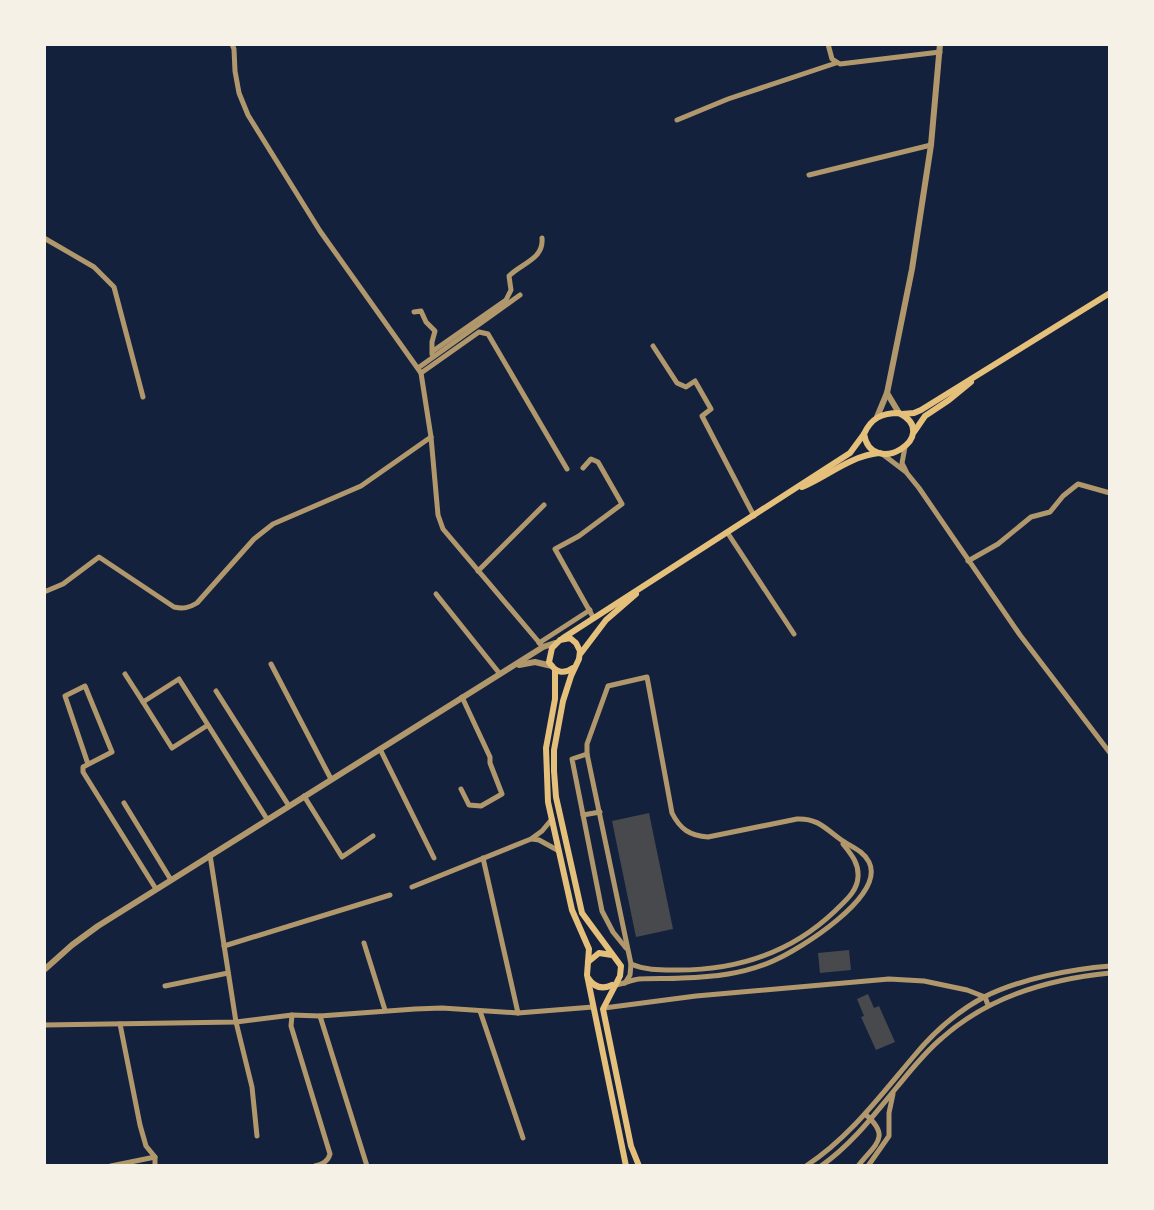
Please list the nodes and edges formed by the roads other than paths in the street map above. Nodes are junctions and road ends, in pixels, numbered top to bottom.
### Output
1 (232, 44) edge
2 (828, 44) edge
3 (940, 48) edge
4 (836, 63) junction
5 (677, 120) dead end
6 (931, 145) junction
7 (809, 175) dead end
8 (44, 238) edge
9 (542, 238) dead end
10 (1110, 293) edge
11 (520, 295) dead end
12 (414, 312) dead end
13 (653, 346) dead end
14 (433, 351) junction
15 (431, 359) junction
16 (420, 371) junction
17 (983, 372) junction
18 (887, 393) junction
19 (143, 397) dead end
20 (900, 414) junction
21 (877, 417) junction
22 (913, 433) junction
23 (864, 434) junction
24 (431, 437) junction
25 (905, 447) junction
26 (880, 453) junction
27 (583, 468) dead end
28 (567, 469) dead end
29 (906, 472) junction
30 (792, 492) junction
31 (1110, 493) edge
32 (544, 505) dead end
33 (754, 516) junction
34 (727, 532) junction
35 (968, 561) junction
36 (478, 571) junction
37 (654, 579) junction
38 (44, 592) edge
39 (436, 594) dead end
40 (591, 613) junction
41 (794, 634) dead end
42 (558, 641) junction
43 (541, 645) junction
44 (579, 655) junction
45 (271, 664) dead end
46 (512, 668) junction
47 (554, 668) junction
48 (573, 668) junction
49 (125, 674) dead end
50 (500, 674) junction
51 (216, 691) dead end
52 (462, 697) junction
53 (143, 702) junction
54 (208, 725) junction
55 (380, 749) junction
56 (1110, 753) edge
57 (587, 754) junction
58 (88, 764) junction
59 (331, 779) junction
60 (461, 789) dead end
61 (304, 796) junction
62 (124, 803) dead end
63 (289, 806) junction
64 (600, 812) junction
65 (583, 815) junction
66 (552, 818) junction
67 (267, 819) junction
68 (373, 836) dead end
69 (531, 839) junction
70 (840, 840) junction
71 (559, 851) junction
72 (210, 855) junction
73 (434, 858) dead end
74 (483, 858) junction
75 (171, 880) junction
76 (412, 887) dead end
77 (156, 889) junction
78 (390, 895) dead end
79 (364, 943) dead end
80 (224, 946) junction
81 (627, 949) junction
82 (616, 956) junction
83 (588, 962) junction
84 (630, 962) junction
85 (1110, 966) edge
86 (44, 970) edge
87 (228, 973) junction
88 (1110, 973) edge
89 (587, 975) junction
90 (617, 984) junction
91 (165, 986) dead end
92 (985, 997) junction
93 (988, 1005) junction
94 (593, 1007) junction
95 (603, 1009) junction
96 (385, 1010) junction
97 (480, 1011) junction
98 (518, 1013) junction
99 (292, 1015) junction
100 (320, 1016) junction
101 (236, 1022) junction
102 (120, 1024) junction
103 (44, 1025) edge
104 (894, 1090) junction
105 (874, 1103) junction
106 (880, 1109) junction
107 (865, 1114) junction
108 (889, 1119) junction
109 (869, 1122) junction
110 (878, 1126) junction
111 (257, 1136) dead end
112 (523, 1138) dead end
113 (155, 1157) junction
114 (111, 1166) edge
115 (155, 1166) edge
116 (315, 1166) edge
117 (367, 1166) edge
118 (626, 1166) edge
119 (639, 1166) edge
120 (806, 1166) edge
121 (821, 1166) edge
122 (858, 1166) edge
123 (868, 1166) edge

1 - 16 street
2 - 4 street
3 - 4 street
3 - 6 street
4 - 5 street
6 - 7 street
6 - 18 street
8 - 19 street
9 - 14 street
10 - 17 main road
11 - 15 street
12 - 14 street
13 - 33 street
14 - 15 street
15 - 16 street
16 - 24 street
16 - 28 street
17 - 20 main road
17 - 22 main road
18 - 20 street
18 - 21 street
20 - 21 main road
20 - 22 main road
21 - 23 main road
22 - 25 main road
23 - 26 main road
23 - 30 main road
24 - 36 street
24 - 38 street
25 - 26 main road
25 - 29 street
26 - 29 street
26 - 30 main road
27 - 40 street
29 - 35 street
30 - 33 main road
31 - 35 street
32 - 36 street
33 - 34 main road
34 - 37 main road
34 - 41 street
35 - 56 street
36 - 43 street
37 - 40 main road
37 - 44 main road
39 - 50 street
40 - 42 main road
40 - 43 street
42 - 43 street
42 - 44 main road
42 - 47 main road
43 - 46 street
44 - 48 main road
45 - 59 street
46 - 47 street
46 - 50 street
47 - 48 main road
47 - 66 main road
48 - 82 main road
49 - 53 street
50 - 52 street
51 - 63 street
52 - 55 street
52 - 60 street
53 - 54 street
53 - 54 street
54 - 67 street
55 - 59 street
55 - 73 street
57 - 64 street
57 - 65 street
57 - 70 street
58 - 58 street
58 - 77 street
59 - 61 street
61 - 63 street
61 - 68 street
62 - 75 street
63 - 67 street
64 - 65 street
64 - 81 street
65 - 81 street
66 - 69 street
66 - 71 main road
67 - 72 street
69 - 71 street
69 - 74 street
70 - 84 street
70 - 90 street
71 - 83 main road
72 - 75 street
72 - 80 street
74 - 76 street
74 - 98 street
75 - 77 street
77 - 86 street
78 - 80 street
79 - 96 street
80 - 87 street
81 - 82 street
81 - 84 street
82 - 83 main road
82 - 84 street
82 - 90 main road
83 - 89 main road
84 - 90 street
85 - 92 street
87 - 91 street
87 - 101 street
88 - 93 street
89 - 90 main road
89 - 94 main road
90 - 95 main road
92 - 93 street
92 - 95 street
92 - 105 street
93 - 104 street
94 - 98 street
94 - 118 main road
95 - 119 main road
96 - 97 street
96 - 100 street
97 - 98 street
97 - 112 street
99 - 100 street
99 - 101 street
99 - 116 street
100 - 117 street
101 - 102 street
101 - 111 street
102 - 103 street
102 - 113 street
104 - 106 street
104 - 108 street
105 - 106 street
105 - 107 street
106 - 108 street
106 - 109 street
107 - 109 street
107 - 120 street
108 - 110 street
108 - 123 street
109 - 110 street
109 - 121 street
110 - 122 street
113 - 114 street
113 - 115 street

